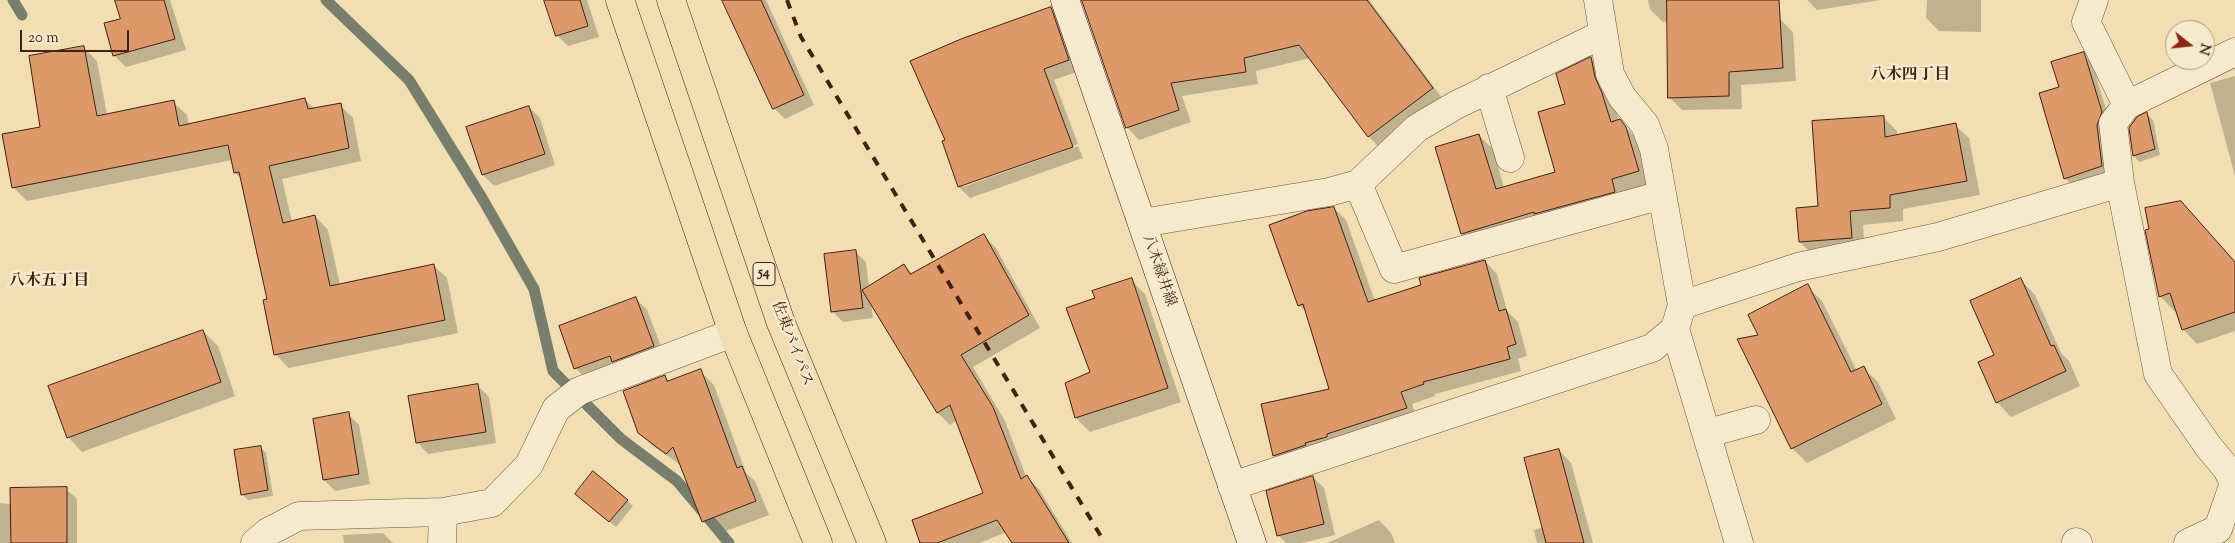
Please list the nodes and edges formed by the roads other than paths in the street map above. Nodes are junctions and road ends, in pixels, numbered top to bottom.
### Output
1 (620, 0) edge
2 (671, 0) edge
3 (1065, 0) edge
4 (1598, 0) edge
5 (2094, 0) edge
6 (1603, 34) junction
7 (2235, 52) edge
8 (1489, 88) junction
9 (2126, 105) junction
10 (1510, 158) dead end
11 (2120, 183) junction
12 (1358, 184) junction
13 (1662, 195) junction
14 (1142, 223) junction
15 (1678, 317) junction
16 (733, 333) junction
17 (1756, 420) dead end
18 (1708, 432) junction
19 (1232, 486) junction
20 (443, 512) junction
21 (255, 543) edge
22 (442, 543) edge
23 (818, 543) edge
24 (872, 543) edge
25 (1252, 543) edge
26 (1739, 543) edge
27 (2188, 543) edge

1 - 16 highway
2 - 24 highway, 佐東バイパス / 54
3 - 14 street, 八木緑井線
4 - 6 street
5 - 9 street
6 - 8 street
6 - 13 street
7 - 9 street
8 - 10 street
8 - 12 street
9 - 11 street
11 - 15 street
11 - 27 street
12 - 13 street
12 - 14 street
13 - 15 street
14 - 19 street, 八木緑井線
15 - 18 street
15 - 19 street
16 - 20 street
16 - 23 highway
17 - 18 street
18 - 26 street
19 - 25 street, 八木緑井線
20 - 21 street
20 - 22 street

